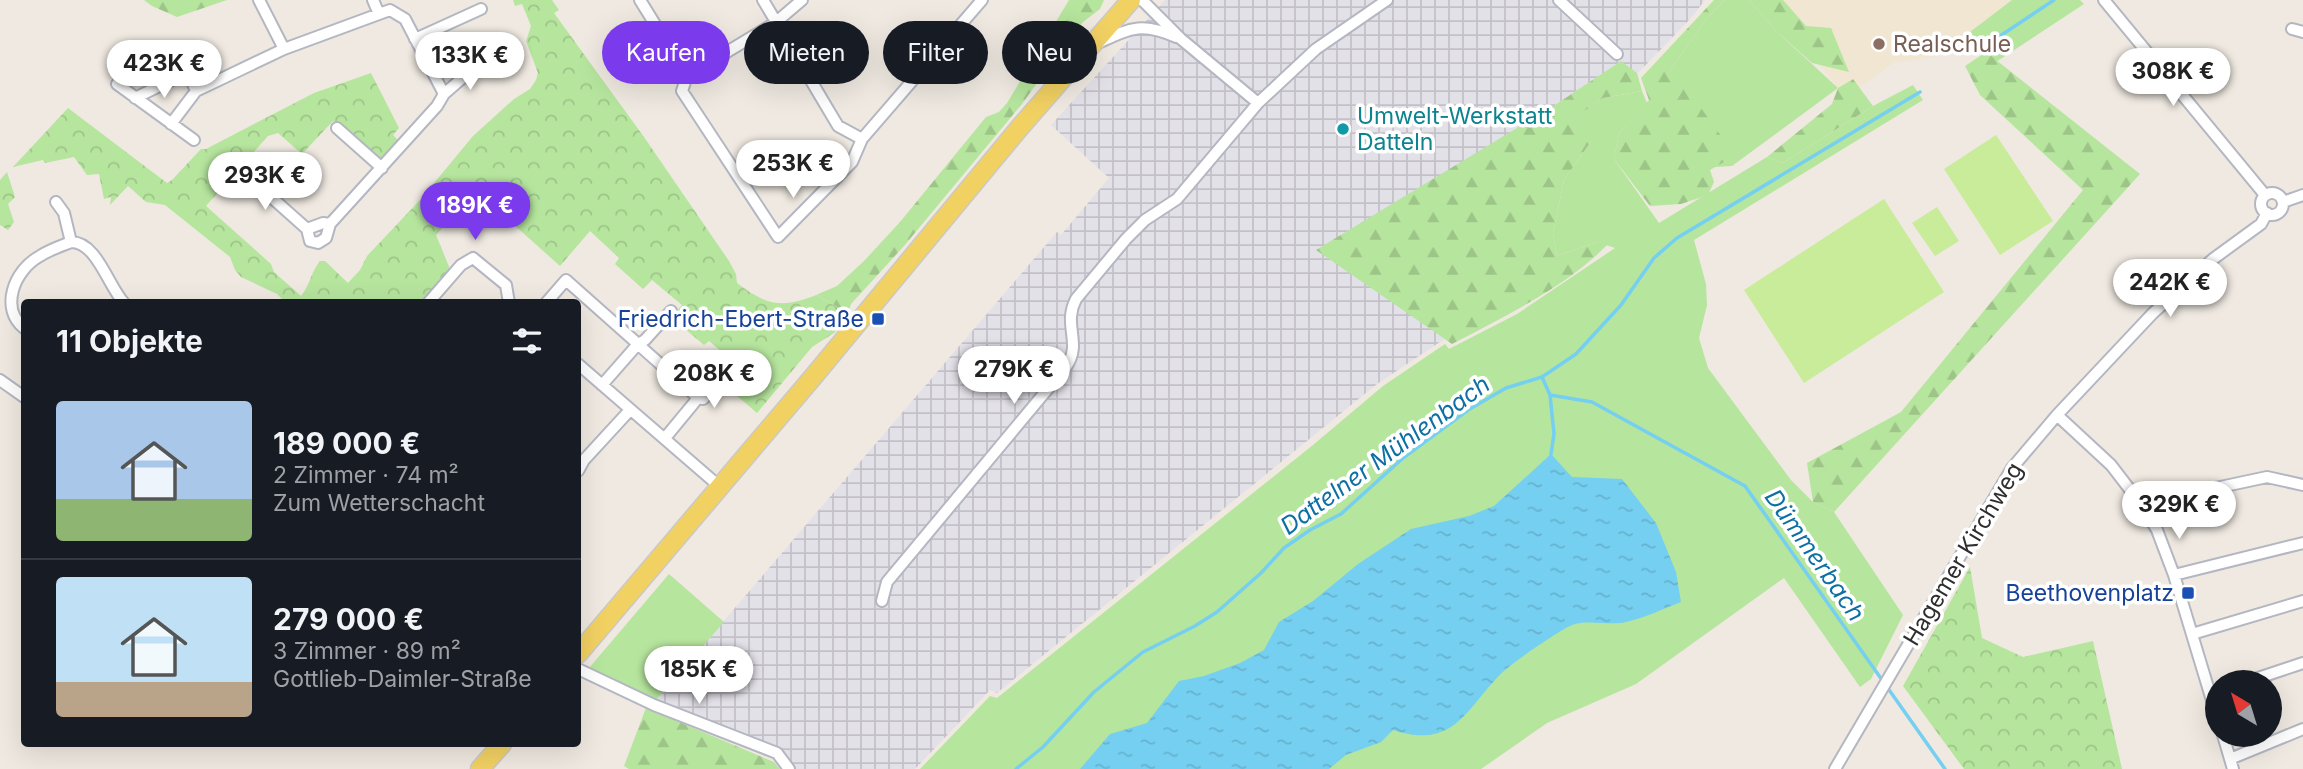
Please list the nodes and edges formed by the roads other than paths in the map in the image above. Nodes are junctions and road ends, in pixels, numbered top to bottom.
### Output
1 (259, 0) edge
2 (373, 0) edge
3 (640, 0) edge
4 (763, 0) edge
5 (802, 0) edge
6 (982, 0) edge
7 (1131, 0) edge
8 (1142, 0) edge
9 (1387, 0) edge
10 (1559, 0) edge
11 (2104, 0) edge
12 (481, 9) dead end
13 (379, 14) junction
14 (653, 21) edge
15 (774, 21) edge
16 (777, 21) edge
17 (415, 38) junction
18 (1097, 39) edge
19 (1181, 39) junction
20 (1097, 43) edge
21 (284, 50) junction
22 (181, 53) dead end
23 (1617, 54) dead end
24 (485, 66) dead end
25 (188, 72) junction
26 (685, 84) edge
27 (812, 84) edge
28 (1058, 84) edge
29 (117, 85) dead end
30 (196, 91) junction
31 (444, 94) junction
32 (135, 98) junction
33 (1258, 103) junction
34 (171, 124) junction
35 (337, 128) dead end
36 (862, 139) junction
37 (194, 140) dead end
38 (382, 168) junction
39 (243, 172) dead end
40 (2265, 195) junction
41 (2303, 195) edge
42 (56, 202) dead end
43 (2283, 202) junction
44 (2267, 213) junction
45 (330, 224) junction
46 (307, 229) junction
47 (71, 242) junction
48 (0, 274) edge
49 (11, 280) junction
50 (121, 299) edge
51 (431, 299) edge
52 (508, 299) edge
53 (549, 299) edge
54 (671, 311) dead end
55 (21, 326) edge
56 (638, 344) junction
57 (581, 367) edge
58 (0, 380) edge
59 (717, 384) dead end
60 (602, 385) junction
61 (21, 395) edge
62 (698, 398) junction
63 (630, 410) junction
64 (2056, 415) junction
65 (665, 438) junction
66 (581, 466) edge
67 (2303, 485) edge
68 (719, 486) junction
69 (2141, 504) junction
70 (2303, 543) edge
71 (2174, 575) junction
72 (882, 601) dead end
73 (2303, 601) edge
74 (2192, 634) junction
75 (581, 650) edge
76 (2303, 663) edge
77 (2205, 670) edge
78 (2282, 670) edge
79 (581, 671) edge
80 (2303, 729) edge
81 (499, 747) edge
82 (2227, 747) edge
83 (2232, 764) edge
84 (480, 769) edge
85 (789, 769) edge
86 (1835, 769) edge

1 - 21 street
2 - 13 street
3 - 14 street
4 - 15 street
5 - 16 street
6 - 36 street
7 - 18 main road
8 - 19 street
9 - 33 street
10 - 23 street
11 - 40 street
12 - 17 street
13 - 17 street
13 - 21 street
17 - 31 street
19 - 20 street
19 - 33 street
21 - 30 street
22 - 25 street
24 - 31 street
25 - 30 street
25 - 32 street
26 - 36 street
27 - 36 street
28 - 68 main road
29 - 32 street
30 - 34 street
31 - 38 street
32 - 34 street
33 - 72 street
34 - 37 street
35 - 38 street
38 - 45 street
39 - 46 street
40 - 43 street
40 - 44 street
41 - 43 street, Hagemer Kirchweg
42 - 47 street
43 - 44 street, Hagemer Kirchweg
44 - 64 street, Hagemer Kirchweg
45 - 46 street
45 - 46 street
47 - 49 street
47 - 50 street
48 - 49 street
49 - 55 street
51 - 52 street
53 - 56 street
54 - 56 street
56 - 60 street
56 - 62 street
57 - 60 street
58 - 61 street
59 - 62 street
60 - 63 street
62 - 65 street
63 - 65 street
63 - 66 street
64 - 69 street
64 - 86 street, Hagemer Kirchweg
65 - 68 street
67 - 69 street
68 - 75 main road
69 - 71 street
70 - 71 street
71 - 74 street
73 - 74 street
74 - 77 street
76 - 78 street
79 - 85 street
80 - 83 street
81 - 84 main road
82 - 83 street

